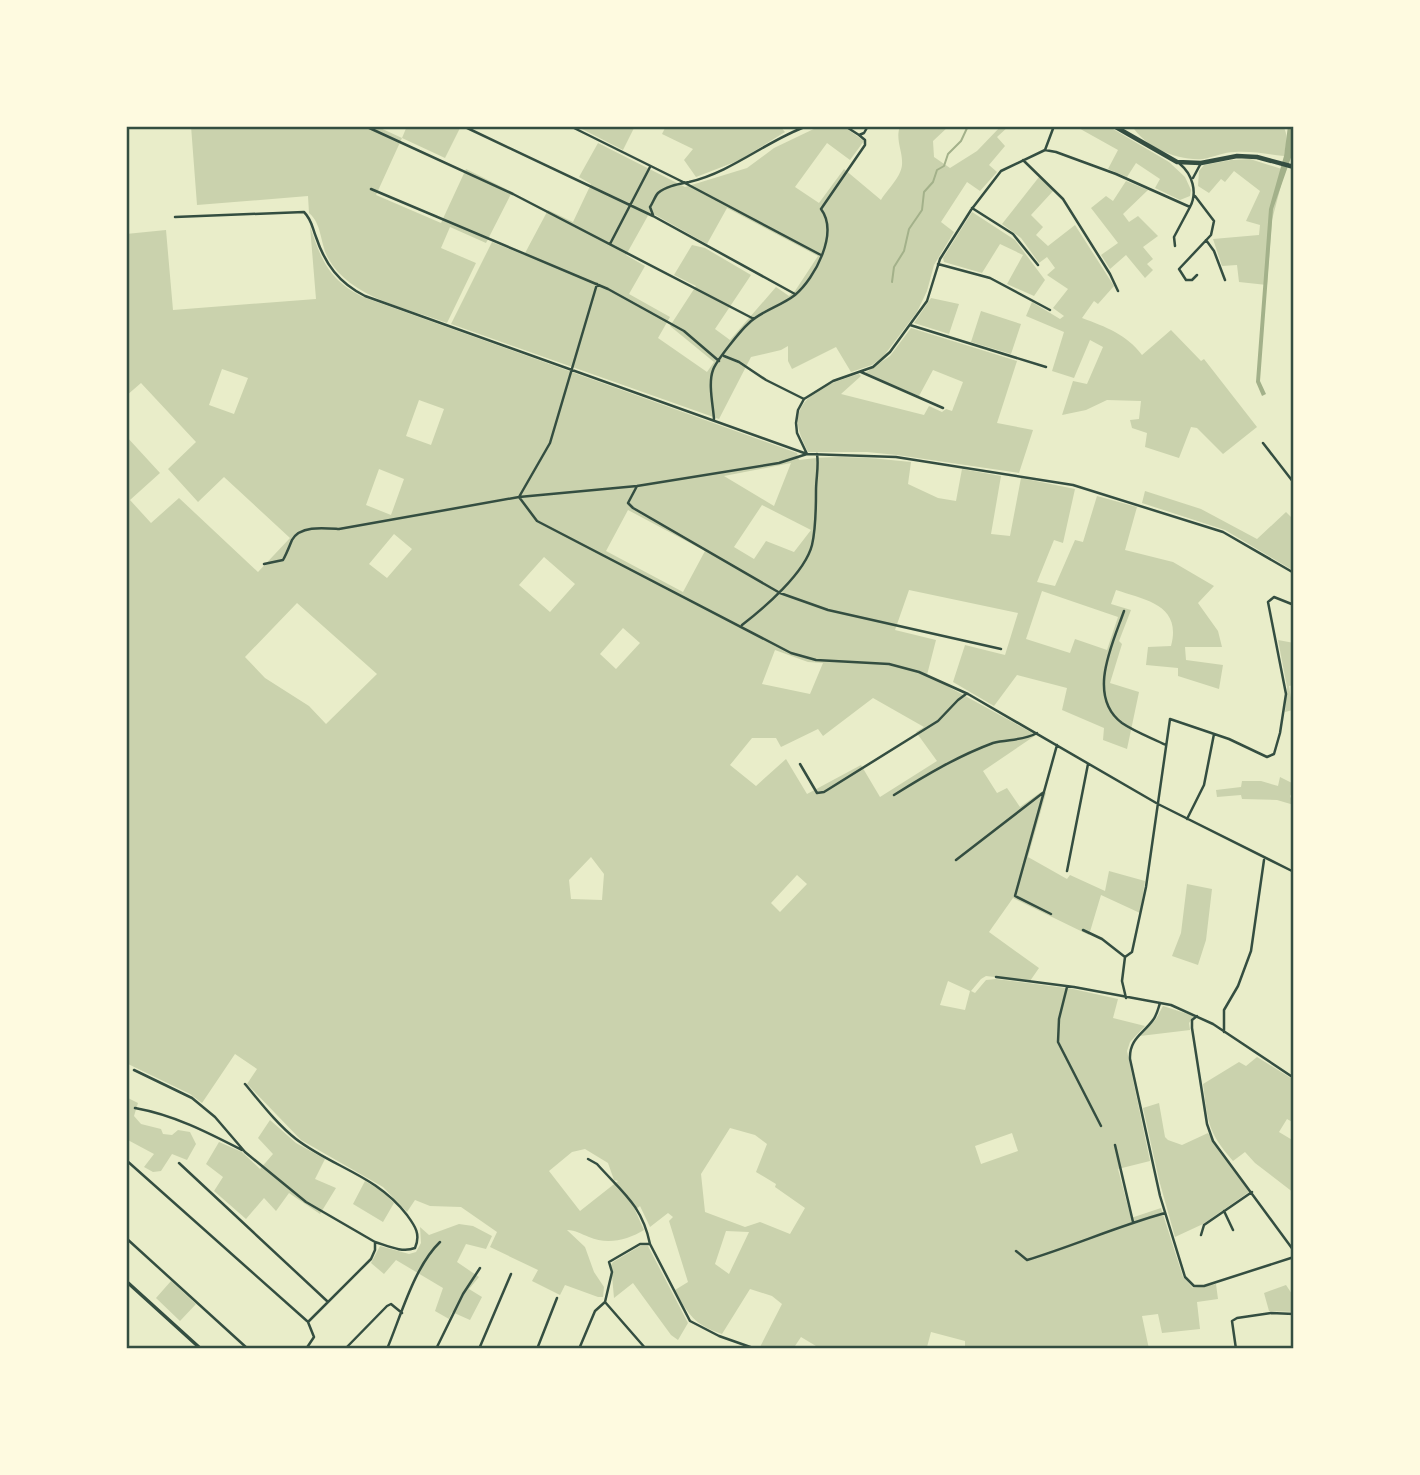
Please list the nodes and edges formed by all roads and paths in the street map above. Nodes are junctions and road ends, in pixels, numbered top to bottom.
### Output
1 (365, 126) edge
2 (463, 126) edge
3 (570, 126) edge
4 (807, 126) edge
5 (845, 126) edge
6 (868, 126) edge
7 (1054, 126) edge
8 (1114, 126) edge
9 (859, 135) junction
10 (1045, 150) junction
11 (1023, 160) junction
12 (1177, 162) junction
13 (1201, 163) junction
14 (650, 167) junction
15 (1294, 167) edge
16 (1192, 181) junction
17 (683, 182) junction
18 (371, 190) dead end
19 (1194, 195) junction
20 (630, 206) junction
21 (1190, 207) junction
22 (972, 208) junction
23 (653, 216) junction
24 (175, 217) dead end
25 (1206, 240) junction
26 (610, 244) junction
27 (1175, 246) dead end
28 (821, 255) junction
29 (938, 264) junction
30 (1038, 265) dead end
31 (1197, 275) dead end
32 (1225, 280) dead end
33 (597, 284) junction
34 (1118, 291) dead end
35 (795, 294) junction
36 (1050, 310) dead end
37 (754, 319) junction
38 (910, 325) junction
39 (723, 356) junction
40 (719, 361) junction
41 (1046, 367) dead end
42 (573, 370) junction
43 (861, 372) junction
44 (804, 399) junction
45 (943, 408) dead end
46 (714, 419) junction
47 (1263, 443) dead end
48 (807, 454) junction
49 (817, 454) junction
50 (1294, 483) edge
51 (637, 486) junction
52 (519, 497) junction
53 (264, 564) dead end
54 (1294, 573) edge
55 (780, 593) junction
56 (1294, 605) edge
57 (1124, 611) dead end
58 (741, 626) junction
59 (1001, 649) dead end
60 (968, 694) junction
61 (1037, 733) junction
62 (1214, 734) junction
63 (1057, 745) junction
64 (1166, 745) junction
65 (800, 764) dead end
66 (1088, 764) junction
67 (1044, 792) junction
68 (894, 795) dead end
69 (1158, 804) junction
70 (1187, 819) junction
71 (1265, 859) junction
72 (956, 860) dead end
73 (1067, 871) dead end
74 (1294, 872) edge
75 (1051, 914) dead end
76 (1083, 930) dead end
77 (1125, 957) junction
78 (996, 977) dead end
79 (1067, 987) junction
80 (1126, 998) junction
81 (1160, 1003) junction
82 (1197, 1016) junction
83 (1224, 1032) junction
84 (134, 1070) dead end
85 (1294, 1078) edge
86 (245, 1084) dead end
87 (135, 1108) dead end
88 (1101, 1126) dead end
89 (1115, 1145) dead end
90 (245, 1152) junction
91 (588, 1159) dead end
92 (126, 1160) edge
93 (179, 1163) dead end
94 (1252, 1192) junction
95 (1224, 1211) junction
96 (1165, 1213) junction
97 (1133, 1222) junction
98 (1233, 1230) dead end
99 (1200, 1235) dead end
100 (126, 1238) edge
101 (375, 1242) junction
102 (440, 1242) dead end
103 (650, 1244) junction
104 (1016, 1251) dead end
105 (1294, 1251) edge
106 (1294, 1257) edge
107 (480, 1268) dead end
108 (511, 1274) dead end
109 (126, 1281) edge
110 (557, 1298) dead end
111 (327, 1301) junction
112 (605, 1303) junction
113 (402, 1313) junction
114 (1294, 1314) edge
115 (308, 1322) junction
116 (201, 1349) edge
117 (248, 1349) edge
118 (306, 1349) edge
119 (345, 1349) edge
120 (387, 1349) edge
121 (436, 1349) edge
122 (479, 1349) edge
123 (537, 1349) edge
124 (579, 1349) edge
125 (646, 1349) edge
126 (756, 1349) edge
127 (1236, 1349) edge

1 - 26 street
2 - 20 street
3 - 14 street
4 - 17 street
5 - 9 street
6 - 9 street
7 - 10 street
8 - 12 main road
9 - 28 street
10 - 11 street
10 - 21 street
11 - 22 street
11 - 34 street
12 - 13 main road
12 - 16 street
13 - 15 main road
13 - 16 street
14 - 17 street
14 - 20 street
16 - 19 street
17 - 23 street
17 - 28 street
18 - 33 street
19 - 21 street
19 - 25 street
20 - 23 street
20 - 26 street
21 - 27 street
22 - 29 street
22 - 30 street
23 - 35 street
24 - 42 street
25 - 31 street
25 - 32 street
26 - 37 street
28 - 35 street
29 - 36 street
29 - 38 street
33 - 40 street
33 - 42 street
35 - 37 street
37 - 39 street
38 - 41 street
38 - 43 street
39 - 40 street
39 - 44 street
40 - 46 street
42 - 46 street
42 - 52 street
43 - 44 street
43 - 45 street
44 - 48 street
46 - 48 street
47 - 50 street
48 - 49 street
48 - 51 street
49 - 54 street
49 - 55 street
51 - 52 street
51 - 55 street
52 - 53 street
52 - 58 street
55 - 58 street
55 - 59 street
56 - 62 street
57 - 64 street
58 - 60 street
60 - 61 street
60 - 65 street
61 - 63 street
61 - 68 street
62 - 64 street
62 - 70 street
63 - 66 street
63 - 67 street
64 - 69 street
66 - 69 street
66 - 73 street
67 - 72 street
67 - 75 street
69 - 70 street
69 - 77 street
70 - 71 street
71 - 74 street
71 - 83 street
76 - 77 street
77 - 80 street
78 - 79 street
79 - 80 street
79 - 88 street
80 - 81 street
81 - 82 street
81 - 96 street
82 - 83 street
82 - 94 street
83 - 85 street
84 - 90 street
86 - 101 street
87 - 90 street
89 - 97 street
90 - 101 street
91 - 103 street
92 - 115 street
93 - 111 street
94 - 95 street
94 - 105 street
95 - 98 street
95 - 99 street
96 - 97 street
96 - 106 street
97 - 104 street
100 - 117 street
101 - 111 street
102 - 113 street
103 - 112 street
103 - 126 street
107 - 121 street
108 - 122 street
109 - 116 street
110 - 123 street
111 - 115 street
112 - 124 street
112 - 125 street
113 - 119 street
113 - 120 street
114 - 127 street
115 - 118 street

